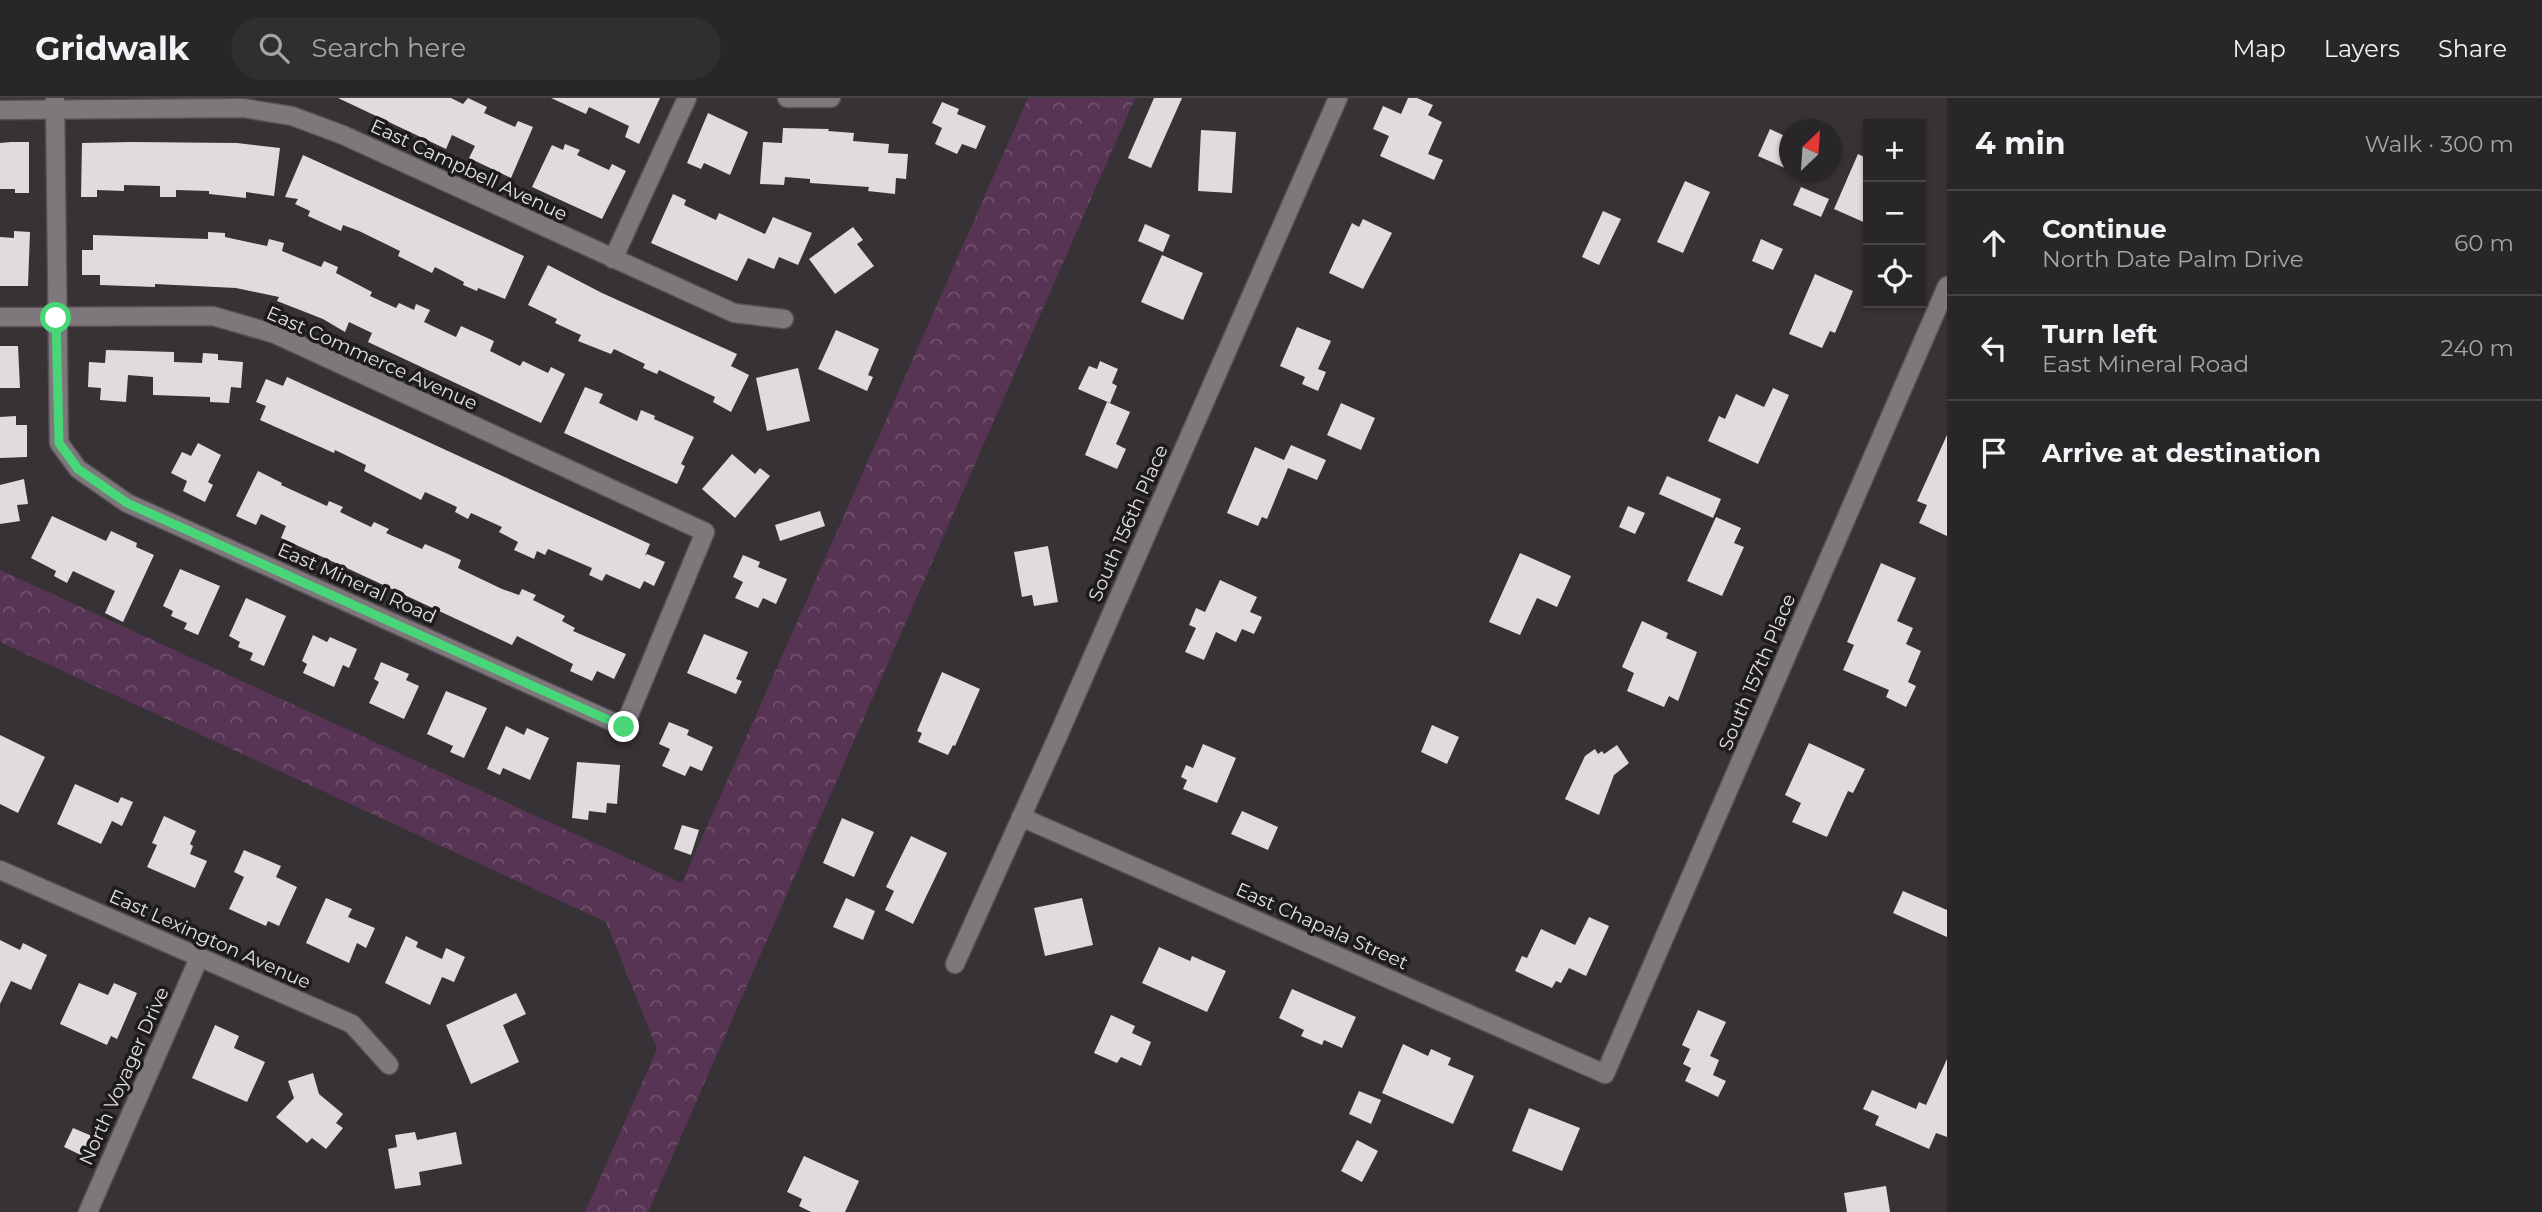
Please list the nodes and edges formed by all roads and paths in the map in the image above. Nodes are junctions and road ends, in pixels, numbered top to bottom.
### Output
1 (687, 98) edge
2 (787, 98) edge
3 (831, 98) edge
4 (1338, 98) edge
5 (54, 105) edge
6 (0, 110) edge
7 (613, 259) junction
8 (1947, 286) edge
9 (0, 317) edge
10 (56, 318) junction
11 (784, 319) dead end
12 (624, 727) joint
13 (1021, 817) junction
14 (0, 870) edge
15 (199, 958) junction
16 (955, 964) dead end
17 (390, 1065) dead end
18 (1605, 1074) joint
19 (88, 1212) edge

1 - 7 street
2 - 3 street
4 - 13 street, South 156th Place
5 - 6 street, East Campbell Avenue
5 - 7 street, East Campbell Avenue
5 - 10 street
7 - 11 street, East Campbell Avenue
8 - 18 street, South 157th Place
9 - 10 street, East Commerce Avenue
10 - 12 street, East Mineral Road
10 - 12 street, East Commerce Avenue
13 - 16 street, South 156th Place
13 - 18 street, East Chapala Street
14 - 15 street, East Lexington Avenue
15 - 17 street, East Lexington Avenue
15 - 19 street, North Voyager Drive

